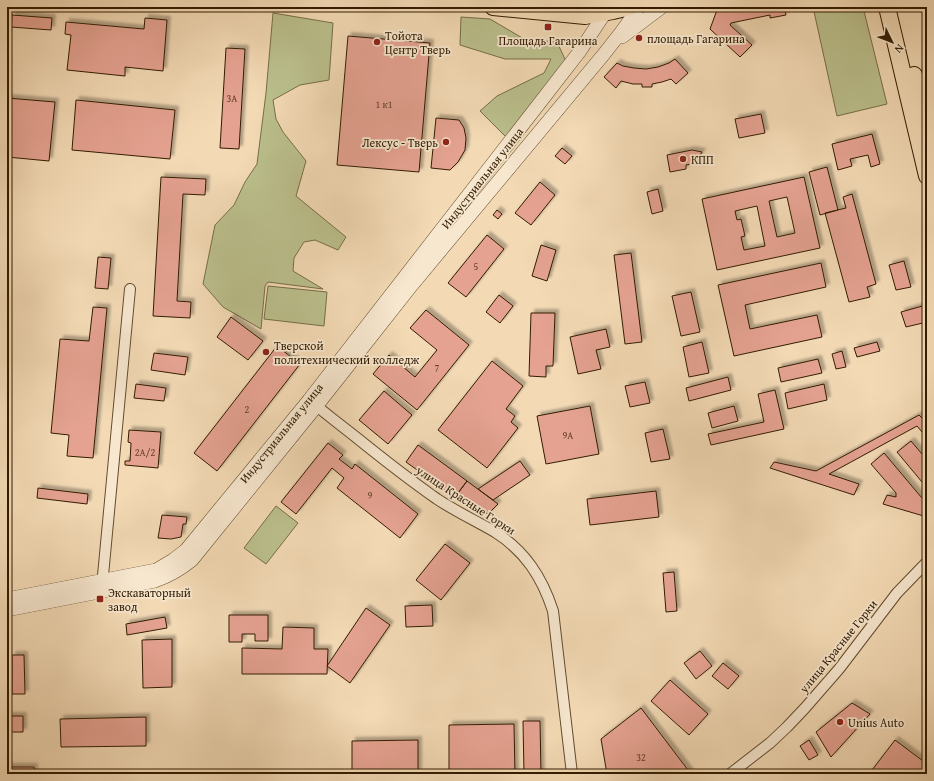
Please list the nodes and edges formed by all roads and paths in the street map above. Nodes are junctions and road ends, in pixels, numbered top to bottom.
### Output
1 (493, 7) edge
2 (639, 7) edge
3 (662, 7) edge
4 (887, 7) edge
5 (898, 7) edge
6 (616, 9) edge
7 (572, 15) junction
8 (622, 31) junction
9 (587, 41) junction
10 (609, 47) junction
11 (927, 123) edge
12 (927, 176) edge
13 (130, 289) dead end
14 (313, 403) junction
15 (927, 562) edge
16 (102, 586) junction
17 (7, 599) edge
18 (7, 610) edge
19 (572, 774) edge
20 (730, 774) edge

1 - 7 main road
2 - 8 street, Индустриальная улица
3 - 10 street, Индустриальная улица
4 - 12 main road
5 - 11 main road
6 - 7 main road
6 - 8 street
6 - 9 street, Индустриальная улица
7 - 9 street
8 - 10 street, Индустриальная улица
9 - 14 street, Индустриальная улица
10 - 14 street, Индустриальная улица
13 - 16 street
14 - 16 street, Индустриальная улица
14 - 19 street, улица Красные Горки
15 - 20 street, улица Красные Горки
16 - 17 street, Индустриальная улица
16 - 18 street, Индустриальная улица

